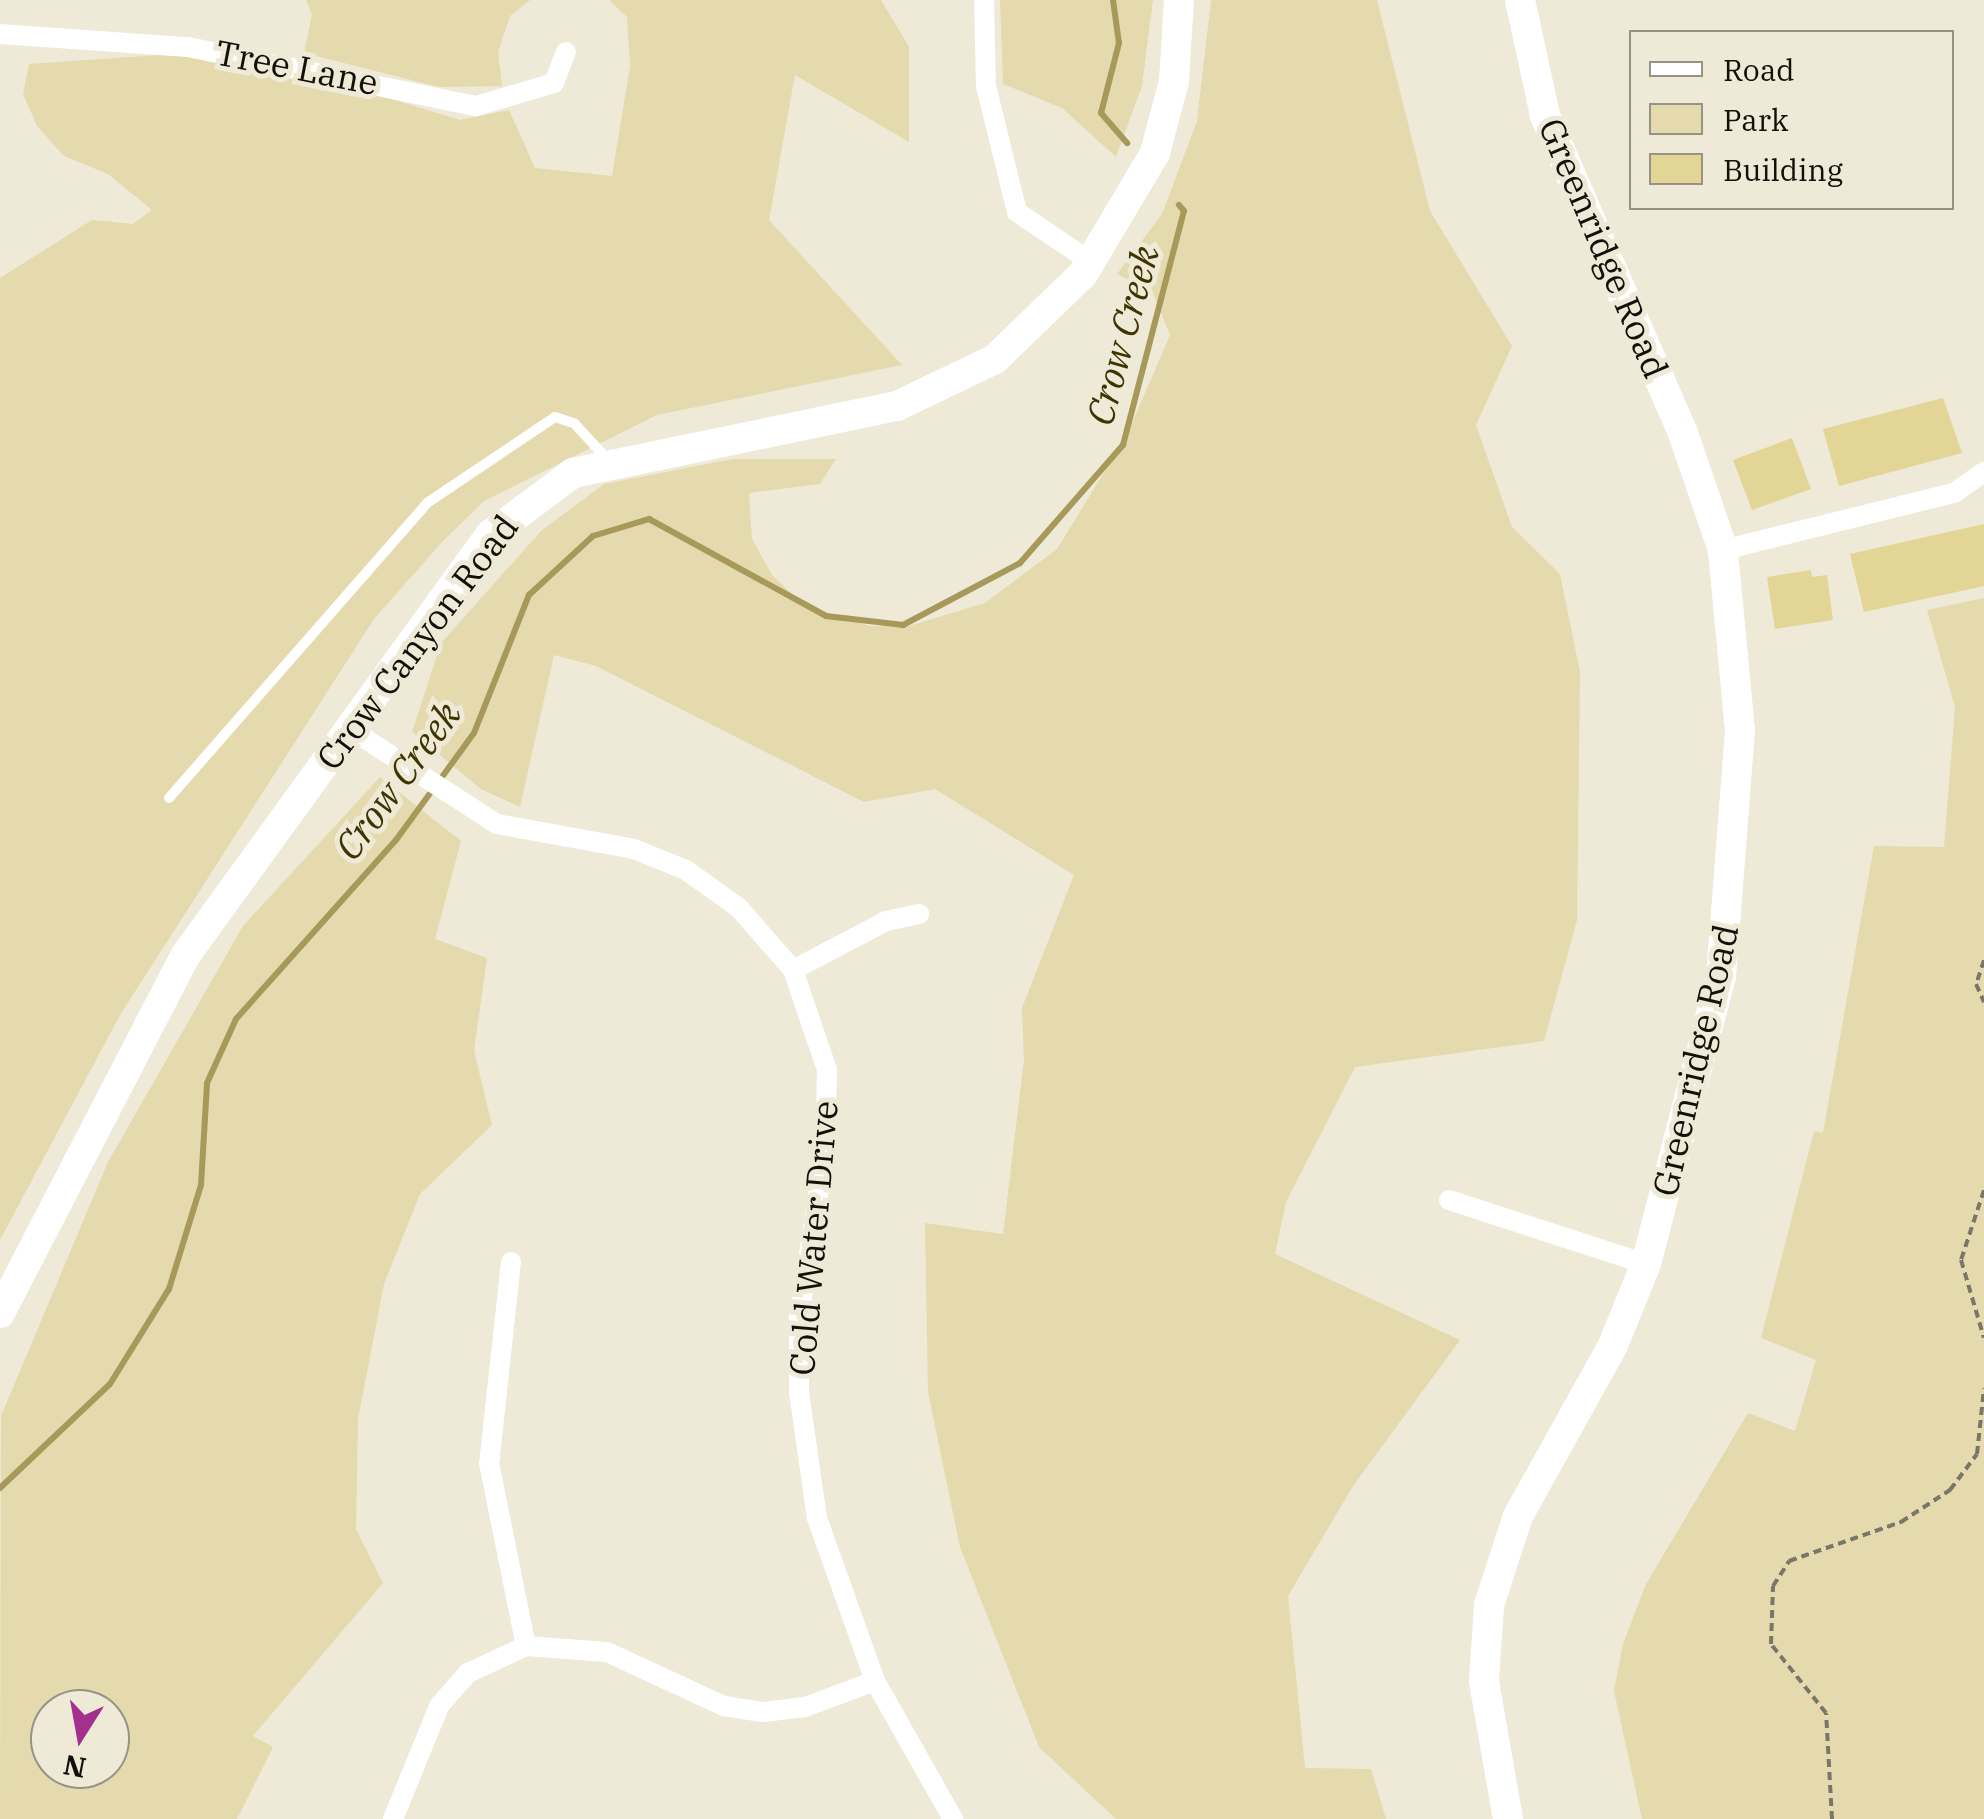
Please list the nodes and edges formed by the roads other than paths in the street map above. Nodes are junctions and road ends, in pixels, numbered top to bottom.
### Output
1 (984, 0) edge
2 (1179, 0) edge
3 (1520, 0) edge
4 (0, 34) edge
5 (566, 52) dead end
6 (1091, 262) junction
7 (610, 461) junction
8 (1984, 472) edge
9 (1724, 550) junction
10 (350, 730) junction
11 (169, 798) dead end
12 (918, 914) dead end
13 (792, 970) junction
14 (1450, 1200) dead end
15 (511, 1262) dead end
16 (1646, 1264) junction
17 (0, 1313) edge
18 (526, 1646) junction
19 (875, 1681) junction
20 (393, 1819) edge
21 (953, 1819) edge
22 (1508, 1819) edge

1 - 6 street
2 - 6 street, Crow Canyon Road
3 - 9 street, Greenridge Road
4 - 5 street, Tree Lane
6 - 7 street, Crow Canyon Road
7 - 10 street, Crow Canyon Road
7 - 11 lane
8 - 9 street
9 - 16 street, Greenridge Road
10 - 13 street, Cold Water Drive
10 - 17 street, Crow Canyon Road
12 - 13 street
13 - 19 street, Cold Water Drive
14 - 16 street
15 - 18 street
16 - 22 street, Greenridge Road
18 - 19 street
18 - 20 street
19 - 21 street, Cold Water Drive

